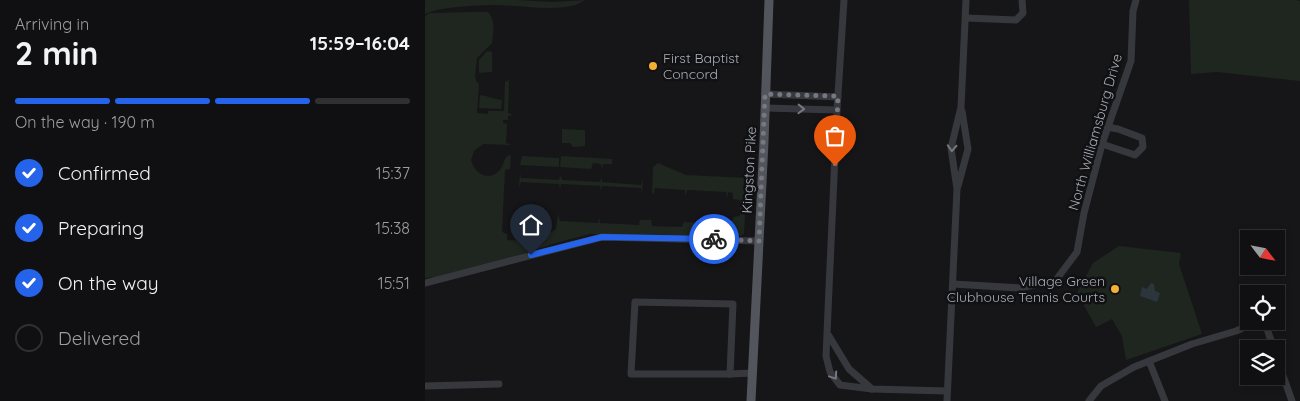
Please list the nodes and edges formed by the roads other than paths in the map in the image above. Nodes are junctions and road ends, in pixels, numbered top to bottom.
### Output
1 (769, 0) edge
2 (844, 0) edge
3 (966, 0) edge
4 (1022, 0) edge
5 (1136, 0) edge
6 (967, 18) junction
7 (765, 94) junction
8 (838, 96) junction
9 (765, 108) junction
10 (961, 108) junction
11 (837, 110) junction
12 (1107, 127) junction
13 (1101, 144) junction
14 (957, 189) junction
15 (759, 241) junction
16 (425, 283) edge
17 (953, 284) junction
18 (1240, 329) edge
19 (828, 335) junction
20 (1149, 361) junction
21 (753, 373) junction
22 (730, 374) junction
23 (1285, 381) edge
24 (499, 384) dead end
25 (425, 386) edge
26 (872, 389) junction
27 (947, 391) junction
28 (751, 401) edge
29 (947, 401) edge
30 (1089, 401) edge
31 (1165, 401) edge
32 (1292, 401) edge

1 - 7 main road, Kingston Pike
2 - 8 street
3 - 6 street
4 - 6 street
5 - 12 street, North Williamsburg Drive
6 - 10 street
7 - 8 street
7 - 9 main road, Kingston Pike
8 - 11 street
9 -> 11 street
9 - 15 main road, Kingston Pike
10 -> 14 street
10 - 14 street
11 - 19 street
12 - 13 street, North Williamsburg Drive
12 - 13 street
13 - 17 street, North Williamsburg Drive
14 - 17 street
15 - 16 street
15 - 21 main road, Kingston Pike
17 - 27 street
18 - 20 street
19 - 26 street
19 -> 26 street
20 - 30 street
20 - 31 street
21 - 22 street
21 - 28 main road, Kingston Pike
22 - 22 street
23 - 32 street
24 - 25 street
26 - 27 street
27 - 29 street

